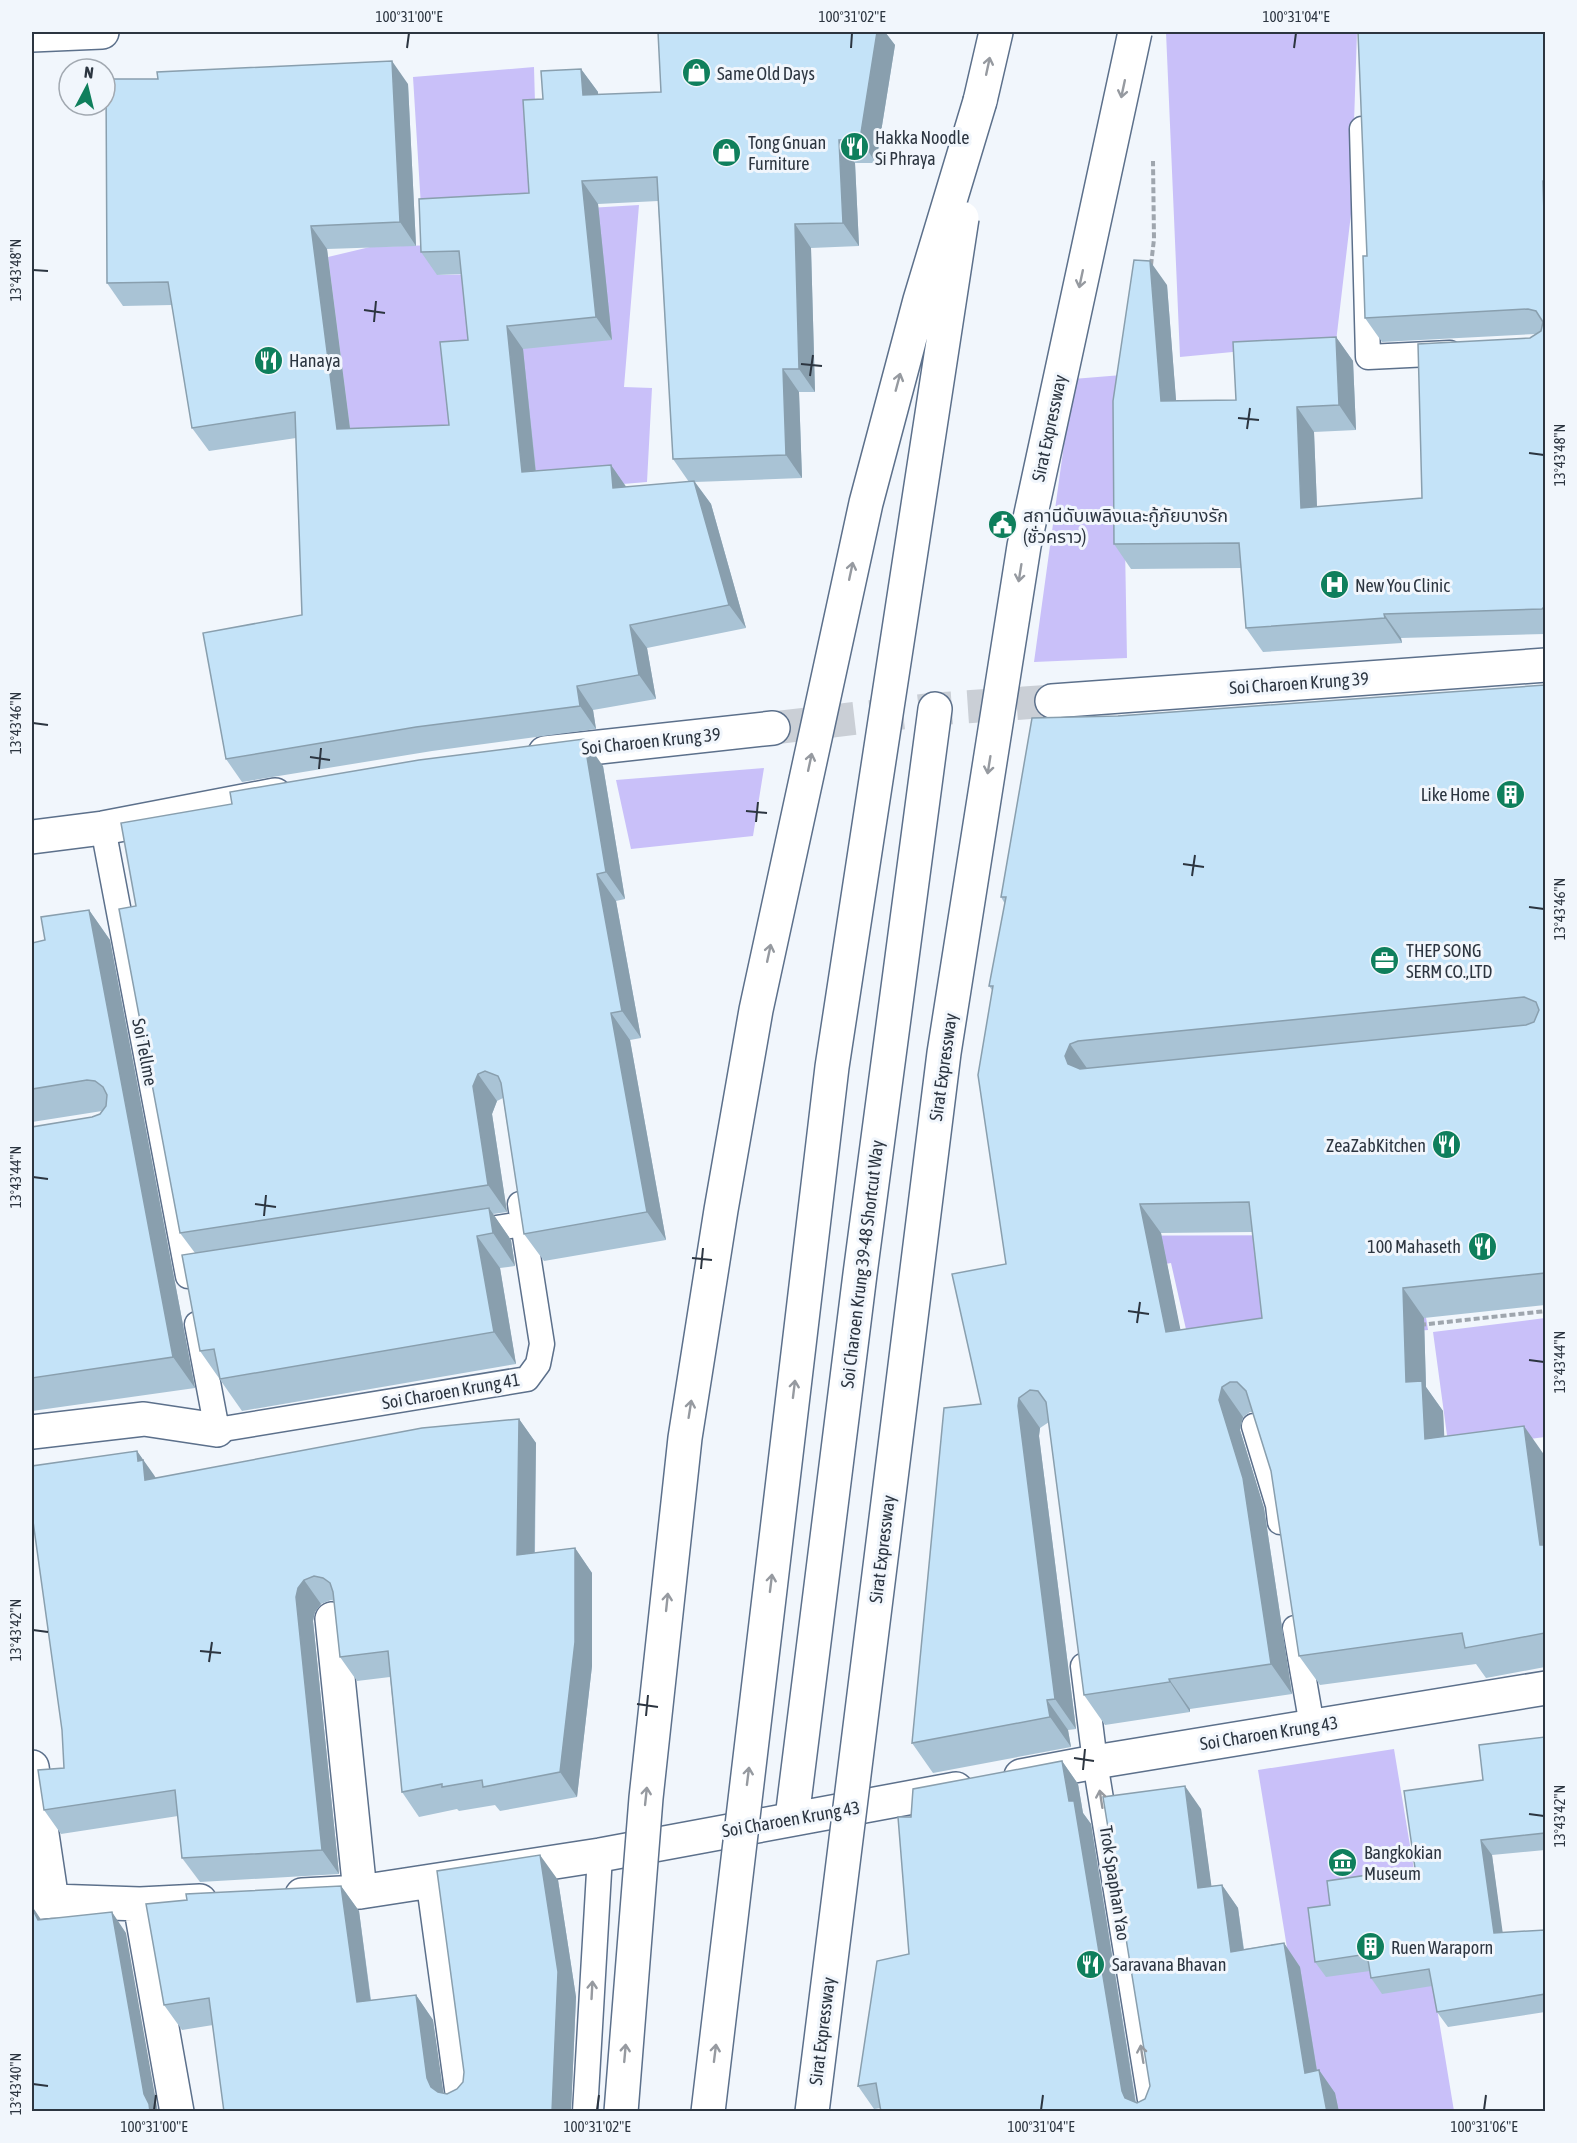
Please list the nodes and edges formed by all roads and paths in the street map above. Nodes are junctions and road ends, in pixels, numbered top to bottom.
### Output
1 (102, 32) edge
2 (996, 32) edge
3 (1135, 32) edge
4 (32, 35) edge
5 (980, 101) junction
6 (1361, 101) edge
7 (1153, 156) dead end
8 (1150, 271) edge
9 (1474, 352) edge
10 (1545, 665) edge
11 (1052, 701) tunnel mouth
12 (935, 709) dead end
13 (773, 728) tunnel mouth
14 (519, 756) edge
15 (310, 789) edge
16 (103, 828) junction
17 (32, 837) edge
18 (516, 1179) edge
19 (523, 1224) junction
20 (454, 1235) edge
21 (1545, 1311) edge
22 (1410, 1326) edge
23 (1254, 1426) edge
24 (217, 1430) junction
25 (32, 1432) edge
26 (1283, 1547) edge
27 (1291, 1600) edge
28 (332, 1619) edge
29 (1080, 1645) edge
30 (1545, 1688) edge
31 (1312, 1725) junction
32 (1095, 1762) junction
33 (32, 1767) edge
34 (792, 1818) junction
35 (600, 1855) junction
36 (433, 1881) junction
37 (360, 1892) junction
38 (267, 1897) edge
39 (233, 1899) edge
40 (41, 1902) edge
41 (140, 1904) junction
42 (463, 2100) edge
43 (177, 2112) edge
44 (585, 2112) edge
45 (621, 2112) edge
46 (708, 2112) edge
47 (812, 2112) edge
48 (1152, 2112) edge

1 - 4 main road
5 -> 2 main road
3 -> 47 main road, Sirat Expressway, bridge
45 -> 5 main road, bridge
46 -> 5 main road, bridge
6 - 9 lane
7 - 8 path
10 - 11 main road, Soi Charoen Krung 39
12 - 34 main road, Soi Charoen Krung 39-48 Shortcut Way
13 - 14 main road, Soi Charoen Krung 39
15 - 16 main road
16 - 17 main road
16 - 24 lane, Soi Tellme
18 - 19 lane, Soi Charoen Krung 41
19 - 20 lane
19 - 24 lane, Soi Charoen Krung 41
21 - 22 path
23 - 26 lane
24 - 25 main road, Soi Charoen Krung 41
27 - 31 lane
28 - 37 main road
29 - 32 lane, Trok Spaphan Yao
30 - 31 main road, Soi Charoen Krung 43
31 - 32 main road, Soi Charoen Krung 43
32 - 34 main road, Soi Charoen Krung 43
48 -> 32 lane, Trok Spaphan Yao
33 - 40 main road
34 - 35 main road, Soi Charoen Krung 43
35 - 36 main road, Soi Charoen Krung 43
44 -> 35 lane
36 - 37 main road, Soi Charoen Krung 43
36 - 42 main road
37 - 38 main road, Soi Charoen Krung 43
39 - 41 main road
40 - 41 main road
41 - 43 main road

